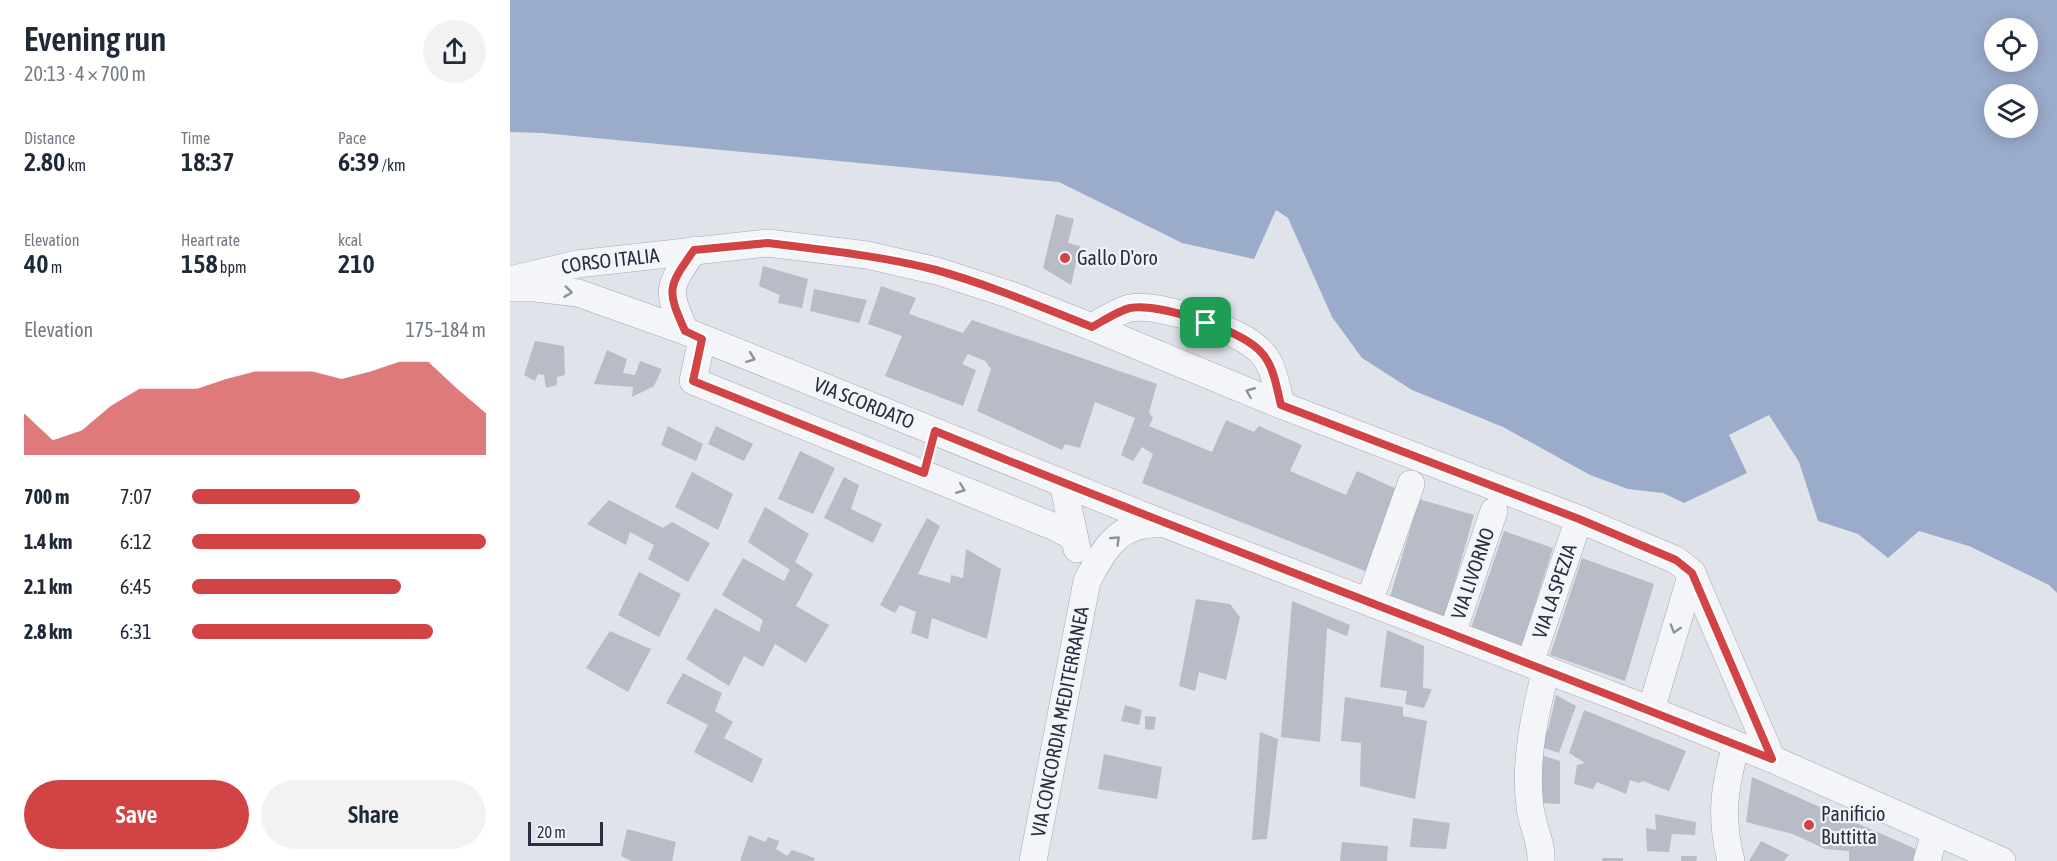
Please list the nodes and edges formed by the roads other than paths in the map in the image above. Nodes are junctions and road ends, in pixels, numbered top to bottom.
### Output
1 (694, 250) junction
2 (510, 280) edge
3 (510, 288) edge
4 (1092, 327) junction
5 (693, 335) junction
6 (1281, 405) junction
7 (935, 431) junction
8 (924, 473) junction
9 (1064, 483) junction
10 (1411, 484) dead end
11 (1494, 511) dead end
12 (1579, 519) junction
13 (1162, 523) junction
14 (1074, 537) junction
15 (1692, 573) junction
16 (1087, 581) junction
17 (1369, 602) junction
18 (1452, 634) junction
19 (1538, 666) junction
20 (1651, 710) junction
21 (1736, 745) junction
22 (1772, 759) junction
23 (1935, 832) junction
24 (1033, 861) edge
25 (1541, 861) edge
26 (1731, 861) edge
27 (1927, 861) edge
28 (2002, 861) edge

1 - 2 street, CORSO ITALIA
1 - 4 street, CORSO ITALIA
1 - 5 street
3 -> 5 street, VIA SCORDATO
6 -> 4 street, CORSO ITALIA
4 - 6 street
5 -> 7 street, VIA SCORDATO
5 - 8 street
6 - 12 street, CORSO ITALIA
7 - 8 street
7 - 9 street, VIA SCORDATO
8 -> 14 street
9 - 13 street, VIA SCORDATO
9 - 14 street
10 - 17 street
11 - 18 street, VIA LIVORNO
12 - 15 street, CORSO ITALIA
12 - 19 street, VIA LA SPEZIA
16 -> 13 street
13 - 17 street, VIA SCORDATO
14 - 16 street
15 -> 20 street
15 - 22 street
16 - 24 street, VIA CONCORDIA MEDITERRANEA
17 - 18 street, VIA SCORDATO
18 - 19 street, VIA SCORDATO
19 - 20 street, VIA SCORDATO
19 - 25 street, VIA LA SPEZIA
20 - 21 street, VIA SCORDATO
21 - 22 street, VIA SCORDATO
21 - 26 street
22 - 23 street, VIA SCORDATO
23 - 27 street
23 - 28 street, VIA SCORDATO

